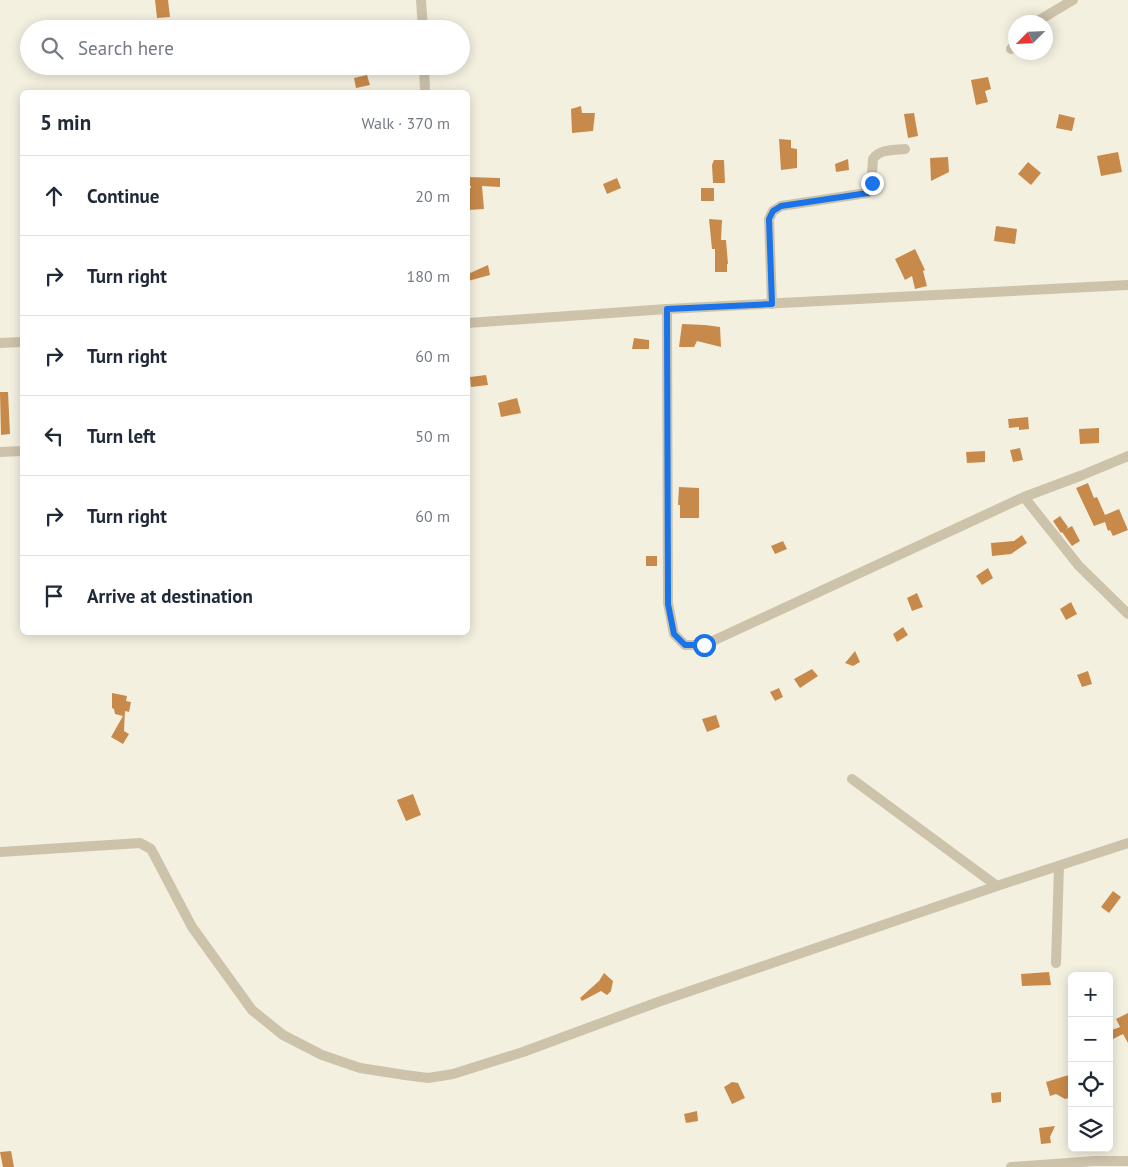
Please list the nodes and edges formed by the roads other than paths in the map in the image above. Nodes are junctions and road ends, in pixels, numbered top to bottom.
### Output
1 (421, 0) edge
2 (1073, 0) edge
3 (1048, 15) edge
4 (422, 20) edge
5 (424, 75) edge
6 (425, 90) edge
7 (905, 149) dead end
8 (1128, 285) edge
9 (772, 304) junction
10 (667, 309) junction
11 (470, 323) edge
12 (20, 342) edge
13 (0, 343) edge
14 (20, 451) edge
15 (0, 452) edge
16 (1128, 456) edge
17 (1024, 497) junction
18 (1128, 614) edge
19 (852, 779) dead end
20 (1128, 843) edge
21 (0, 852) edge
22 (1059, 866) junction
23 (997, 886) junction
24 (1056, 963) dead end
25 (1128, 1161) edge
26 (1011, 1167) edge

1 - 4 street
2 - 3 street
5 - 6 street
7 - 9 street
8 - 9 street
9 - 10 street
10 - 11 street
10 - 17 street
12 - 13 street
14 - 15 street
16 - 17 street
17 - 18 street
19 - 23 street
20 - 22 street
21 - 23 street
22 - 23 street
22 - 24 street
25 - 26 street

